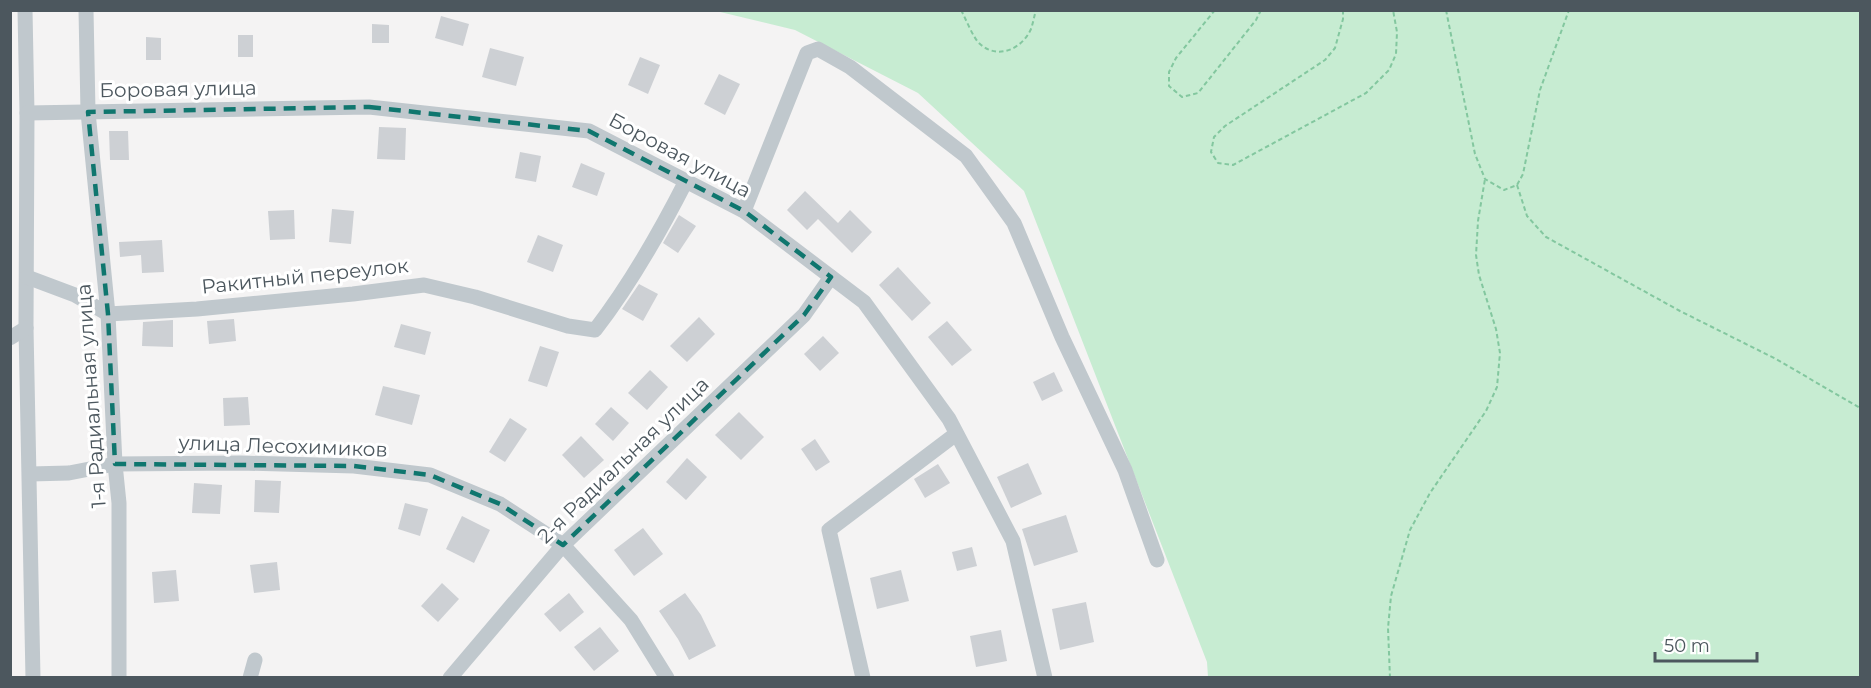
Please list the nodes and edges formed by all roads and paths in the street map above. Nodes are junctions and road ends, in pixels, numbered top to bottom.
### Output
1 (25, 10) edge
2 (86, 10) edge
3 (961, 10) edge
4 (1036, 10) edge
5 (1215, 10) edge
6 (1262, 10) edge
7 (1343, 10) edge
8 (1393, 10) edge
9 (1446, 10) edge
10 (1569, 10) edge
11 (88, 112) junction
12 (27, 113) junction
13 (1485, 179) junction
14 (686, 181) junction
15 (1516, 184) junction
16 (744, 211) junction
17 (27, 277) junction
18 (831, 277) junction
19 (108, 314) junction
20 (26, 328) junction
21 (10, 338) edge
22 (1860, 408) edge
23 (956, 434) junction
24 (115, 464) junction
25 (30, 474) junction
26 (563, 545) junction
27 (1157, 560) dead end
28 (255, 660) dead end
29 (33, 678) edge
30 (119, 678) edge
31 (250, 678) edge
32 (450, 678) edge
33 (667, 678) edge
34 (863, 678) edge
35 (1045, 678) edge
36 (1390, 678) edge

1 - 12 street
2 - 11 street, 1-я Радиальная улица
3 - 4 path
5 - 6 path
7 - 8 path
9 - 13 path
10 - 15 path
11 - 12 street, Боровая улица
11 - 14 street, Боровая улица
11 - 19 street, 1-я Радиальная улица
12 - 17 street
13 - 15 path
13 - 36 path
14 - 16 street, Боровая улица
14 - 19 street, Ракитный переулок
15 - 22 path
16 - 18 street, Боровая улица
16 - 27 street
17 - 19 street
17 - 20 street
18 - 23 street, Боровая улица
18 - 26 street, 2-я Радиальная улица
19 - 24 street, 1-я Радиальная улица
20 - 21 street
20 - 25 street
23 - 34 street
23 - 35 street, Боровая улица
24 - 25 street, улица Лесохимиков
24 - 26 street, улица Лесохимиков
24 - 30 street, 1-я Радиальная улица
25 - 29 street
26 - 32 street, 2-я Радиальная улица
26 - 33 street, улица Лесохимиков
28 - 31 street

